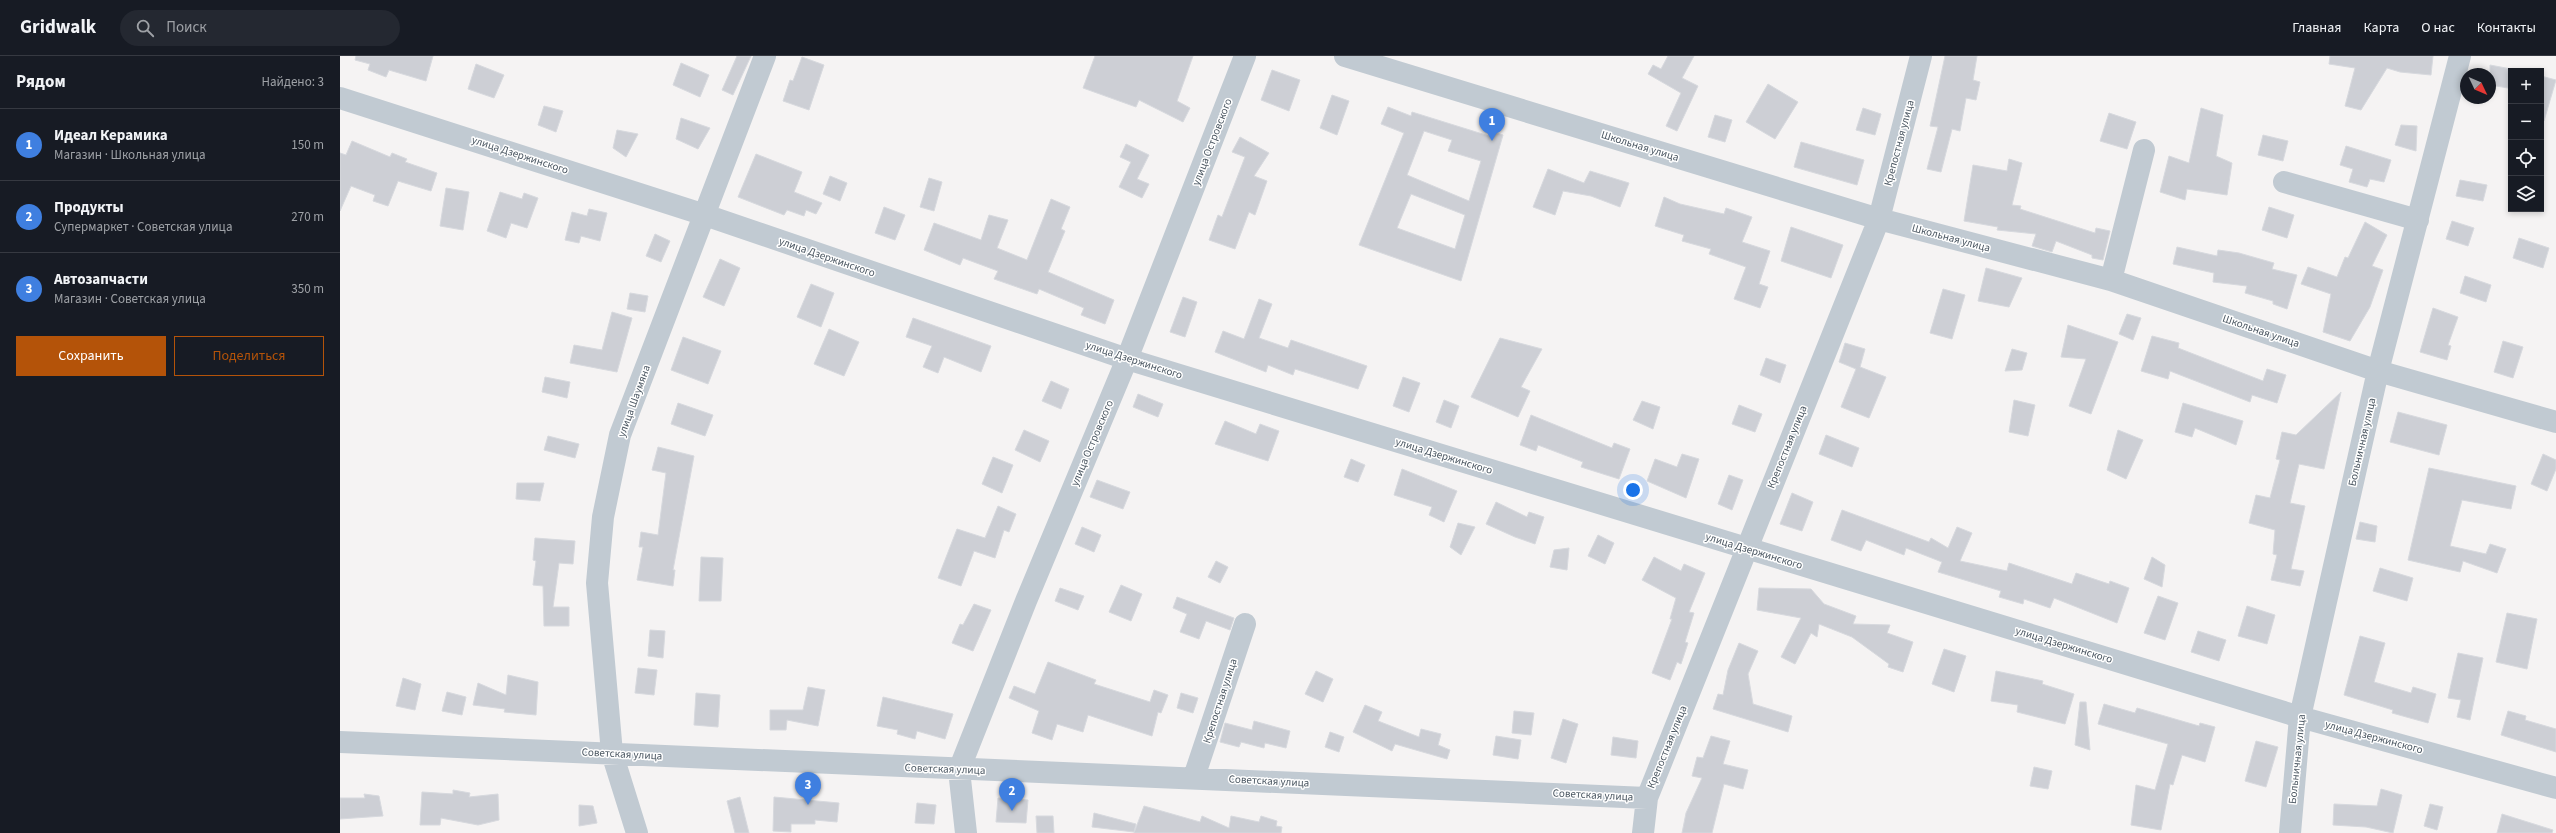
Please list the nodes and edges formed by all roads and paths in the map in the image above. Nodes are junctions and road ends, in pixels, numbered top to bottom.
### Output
1 (765, 56) edge
2 (1245, 56) edge
3 (1345, 56) edge
4 (1921, 56) edge
5 (2460, 56) edge
6 (340, 98) edge
7 (2144, 150) dead end
8 (2284, 182) dead end
9 (705, 215) junction
10 (1879, 219) junction
11 (2418, 220) junction
12 (2111, 280) junction
13 (1127, 359) junction
14 (2378, 371) junction
15 (2556, 422) edge
16 (1746, 549) junction
17 (1245, 624) dead end
18 (2300, 717) junction
19 (340, 742) edge
20 (612, 753) junction
21 (959, 770) junction
22 (1194, 777) junction
23 (2556, 788) edge
24 (1647, 798) junction
25 (637, 833) edge
26 (966, 833) edge
27 (1642, 833) edge
28 (2290, 833) edge

1 - 9 street, улица Шаумяна
2 - 13 street, улица Островского
3 - 10 street, Школьная улица
4 - 10 street, Крепостная улица
5 - 11 street, Больничная улица
6 - 9 street, улица Дзержинского
7 - 12 street
8 - 11 street
9 - 13 street, улица Дзержинского
9 - 20 street, улица Шаумяна
10 - 12 street, Школьная улица
10 - 16 street, Крепостная улица
11 - 14 street, Больничная улица
12 - 14 street, Школьная улица
13 - 16 street, улица Дзержинского
13 - 21 street, улица Островского
14 - 15 street, Школьная улица
14 - 18 street, Больничная улица
16 - 18 street, улица Дзержинского
16 - 24 street, Крепостная улица
17 - 22 street, Крепостная улица
18 - 23 street, улица Дзержинского
18 - 28 street, Больничная улица
19 - 20 street, Советская улица
20 - 21 street, Советская улица
20 - 25 street, улица Шаумяна
21 - 22 street, Советская улица
21 - 26 street, улица Островского
22 - 24 street, Советская улица
24 - 27 street, Крепостная улица

